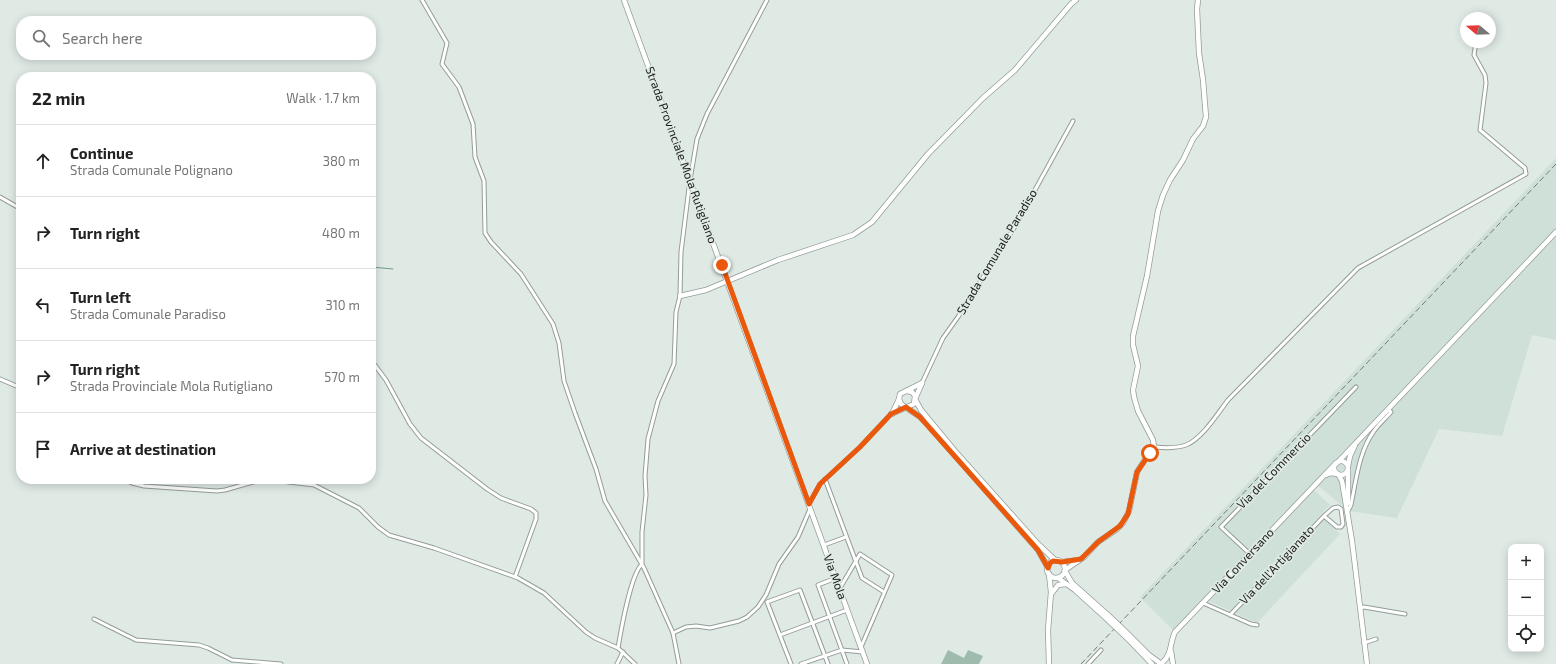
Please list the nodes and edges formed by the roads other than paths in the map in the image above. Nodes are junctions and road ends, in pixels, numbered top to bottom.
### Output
1 (422, 0) edge
2 (624, 0) edge
3 (767, 0) edge
4 (1076, 0) edge
5 (1198, 0) edge
6 (1475, 48) edge
7 (1073, 121) dead end
8 (690, 180) junction
9 (0, 197) edge
10 (16, 206) edge
11 (1556, 232) edge
12 (727, 281) junction
13 (680, 296) junction
14 (376, 367) edge
15 (0, 379) edge
16 (922, 383) junction
17 (16, 386) edge
18 (1356, 387) dead end
19 (907, 391) junction
20 (899, 399) junction
21 (916, 399) junction
22 (906, 407) junction
23 (1387, 409) junction
24 (891, 414) junction
25 (1359, 439) junction
26 (1155, 446) junction
27 (1337, 463) junction
28 (1348, 468) junction
29 (1338, 474) junction
30 (1321, 478) junction
31 (825, 479) junction
32 (136, 484) edge
33 (247, 484) edge
34 (304, 484) edge
35 (804, 490) joint
36 (810, 506) junction
37 (1348, 511) junction
38 (1324, 516) junction
39 (846, 537) junction
40 (824, 545) junction
41 (1250, 554) junction
42 (1081, 559) junction
43 (1055, 560) junction
44 (855, 562) junction
45 (1062, 562) junction
46 (642, 564) junction
47 (1048, 568) junction
48 (1065, 570) junction
49 (1049, 574) junction
50 (515, 578) junction
51 (836, 578) junction
52 (1058, 578) junction
53 (1066, 584) junction
54 (840, 588) junction
55 (884, 592) junction
56 (1051, 594) junction
57 (1203, 603) junction
58 (1360, 608) junction
59 (848, 610) junction
60 (1405, 614) dead end
61 (1230, 615) junction
62 (830, 616) junction
63 (1108, 617) junction
64 (94, 619) dead end
65 (812, 623) junction
66 (1257, 625) dead end
67 (673, 633) junction
68 (780, 635) junction
69 (1128, 636) junction
70 (1376, 639) dead end
71 (1364, 643) junction
72 (861, 647) junction
73 (1171, 647) junction
74 (618, 648) junction
75 (842, 650) junction
76 (1101, 650) dead end
77 (623, 652) junction
78 (863, 652) junction
79 (825, 656) junction
80 (1161, 663) edge
81 (281, 664) edge
82 (617, 664) edge
83 (635, 664) edge
84 (679, 664) edge
85 (791, 664) edge
86 (802, 664) edge
87 (828, 664) edge
88 (847, 664) edge
89 (867, 664) edge
90 (1049, 664) edge
91 (1088, 664) edge
92 (1152, 664) edge
93 (1172, 664) edge
94 (1366, 664) edge

1 - 46 street
2 - 8 street, Strada Provinciale Mola Rutigliano
3 - 8 street
4 - 12 street
5 - 26 street
6 - 26 street
7 - 16 street, Strada Comunale Paradiso
8 - 12 street, Strada Provinciale Mola Rutigliano
8 - 13 street
9 - 10 street
11 - 23 street, Via Conversano
12 - 13 street
12 - 35 street, Strada Provinciale Mola Rutigliano
13 - 46 street
14 - 50 street
15 - 17 street
16 - 19 street
16 - 21 street, Strada Comunale Paradiso
18 - 41 street, Via del Commercio
19 - 20 street
19 - 21 street
20 - 22 street
20 - 24 street
21 - 22 street
21 - 43 street
22 - 24 street
22 - 47 street
23 - 25 street, Via Conversano
23 - 37 street
24 - 31 street
25 - 27 street, Via Conversano
25 - 28 street
26 - 42 street
27 - 28 street
27 - 29 street
27 - 30 street, Via Conversano
28 - 29 street
28 - 37 street
29 - 30 street
29 - 37 street
30 - 41 street, Via Conversano
31 - 36 street
31 - 39 street
32 - 33 street
34 - 50 street
35 - 36 street, Via Mola
36 - 40 street, Via Mola
36 - 67 street
37 - 58 street
38 - 38 street, Via dell'Artigianato
38 - 61 street, Via dell'Artigianato
39 - 40 street
39 - 44 street
40 - 51 street, Via Mola
41 - 57 street, Via Conversano
42 - 45 street
42 - 48 street
43 - 45 street
43 - 47 street
44 - 54 street
44 - 55 street
44 - 55 street
45 - 48 street
46 - 67 street
46 - 74 street
47 - 49 street
48 - 52 street
48 - 63 street
49 - 52 street
49 - 56 street
50 - 74 street
51 - 54 street, Via Mola
51 - 62 street
52 - 53 street
52 - 56 street
53 - 56 street
53 - 63 street
54 - 59 street, Via Mola
55 - 72 street
56 - 90 street
57 - 61 street, Via dell'Artigianato
57 - 73 street, Via Conversano
58 - 60 street
58 - 71 street
59 - 62 street
59 - 72 street, Via Mola
61 - 66 street, Via dell'Artigianato
62 - 65 street
62 - 75 street
63 - 69 street, bridge
64 - 81 street
65 - 68 street
65 - 68 street
65 - 79 street
67 - 84 street
68 - 85 street
69 - 80 street
69 - 92 street
70 - 71 street
71 - 94 street
72 - 78 street, Via Mola
73 - 80 street, Via Conversano
73 - 93 street
74 - 77 street
75 - 78 street
75 - 79 street
75 - 88 street
76 - 91 street
77 - 82 street
77 - 83 street
78 - 89 street, Via Mola
79 - 86 street
79 - 87 street
80 - 93 street

